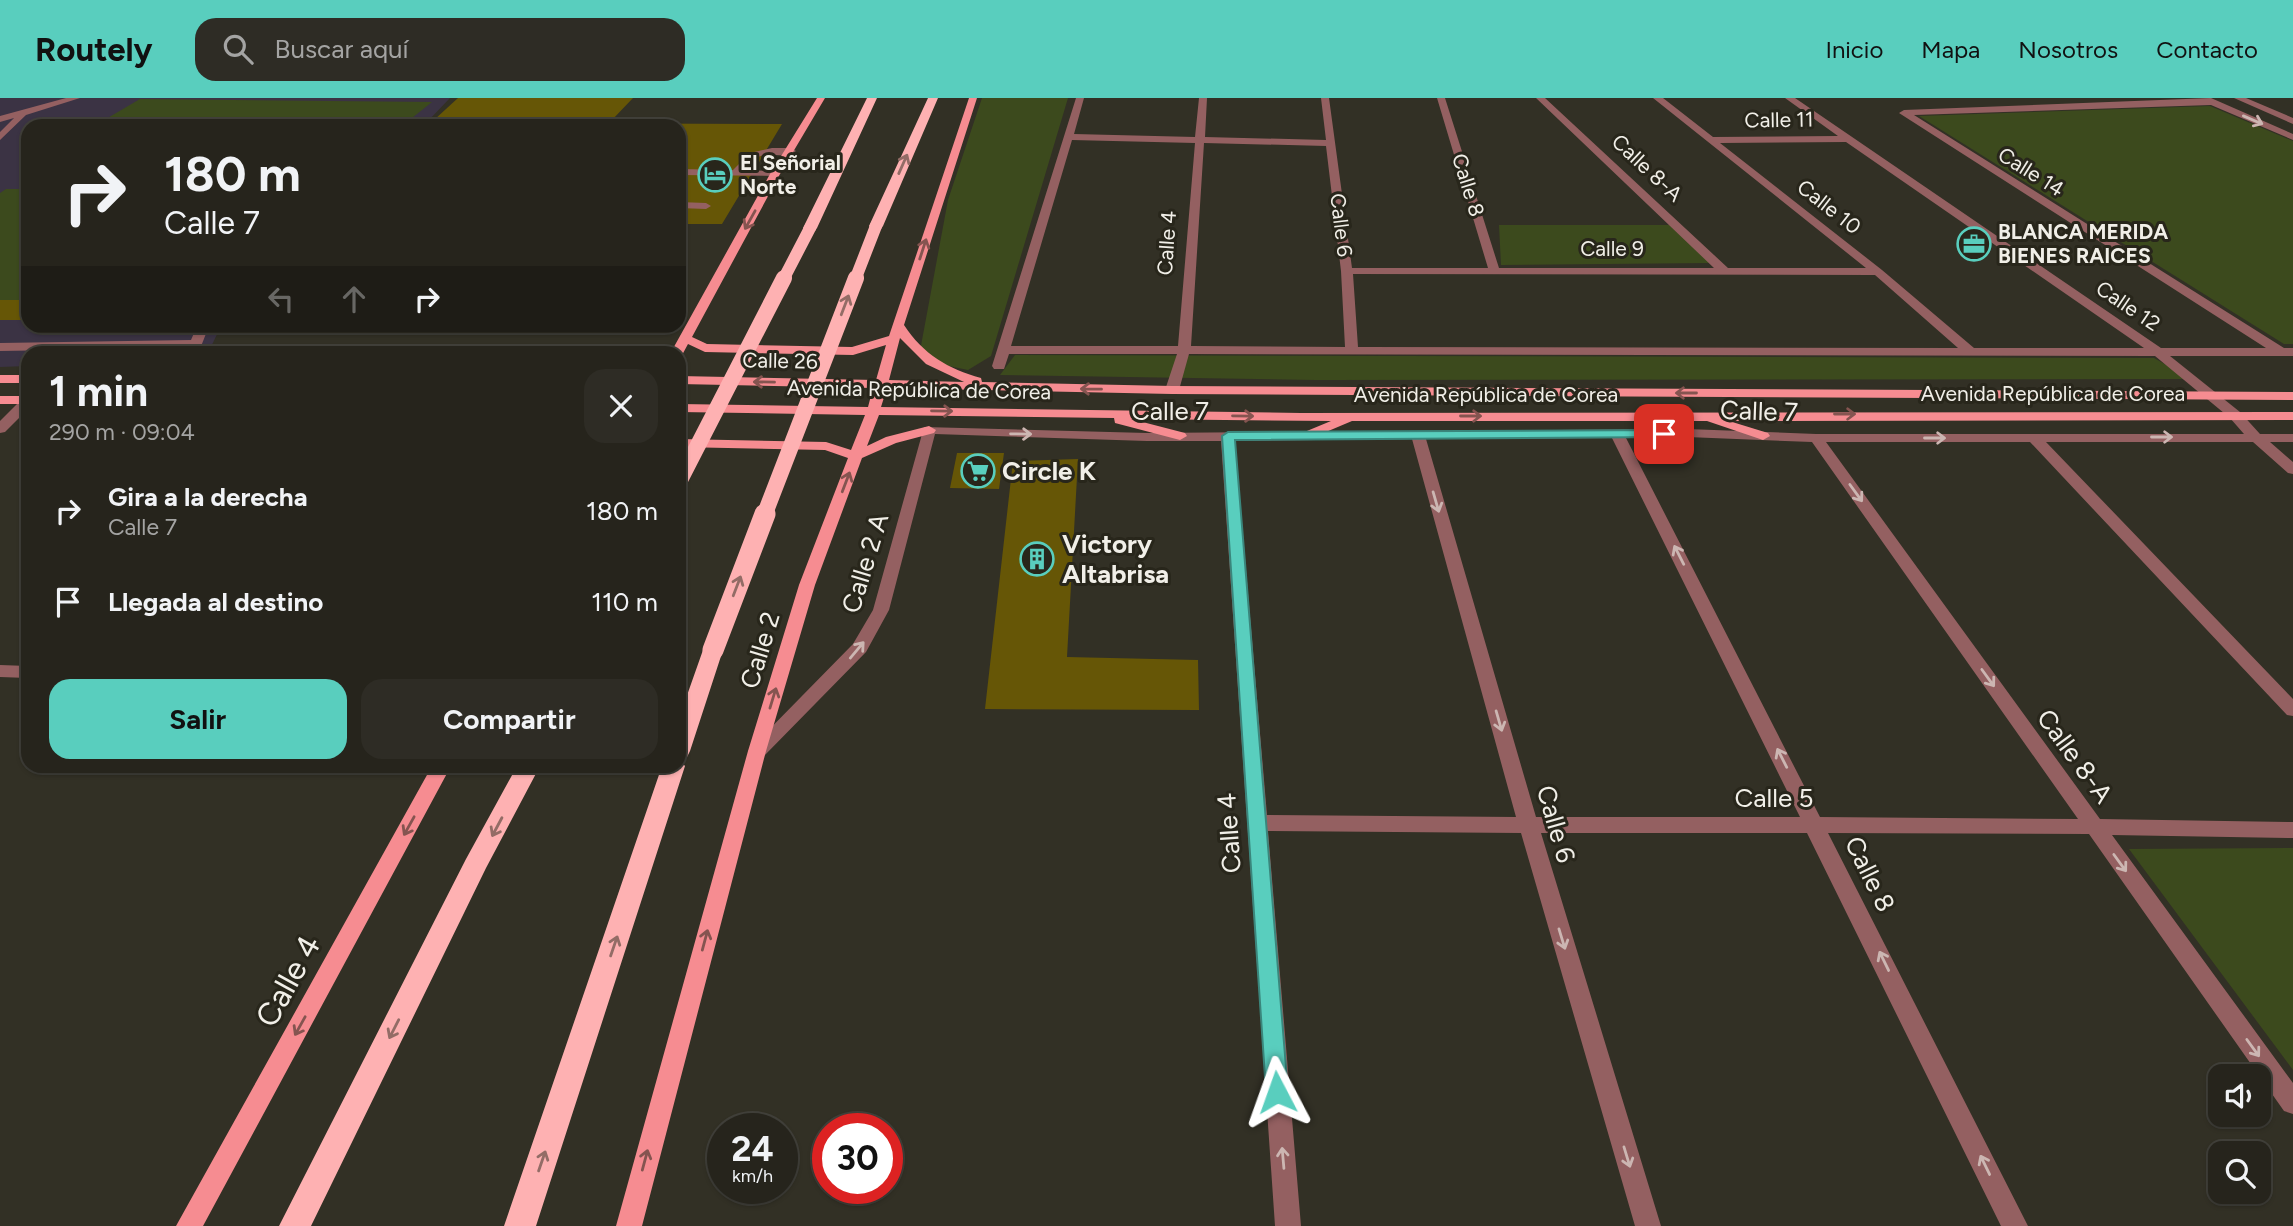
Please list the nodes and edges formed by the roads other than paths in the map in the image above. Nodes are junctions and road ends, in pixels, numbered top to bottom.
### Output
1 (76, 98) edge
2 (821, 98) edge
3 (872, 98) edge
4 (933, 98) edge
5 (972, 98) edge
6 (1080, 98) edge
7 (1203, 98) edge
8 (1325, 98) edge
9 (1441, 98) edge
10 (1540, 98) edge
11 (1657, 98) edge
12 (1788, 98) edge
13 (2045, 98) edge
14 (2059, 98) edge
15 (2238, 98) edge
16 (2207, 100) edge
17 (1938, 102) junction
18 (2077, 108) junction
19 (25, 112) junction
20 (1955, 112) junction
21 (1904, 113) junction
22 (0, 119) edge
23 (2293, 121) edge
24 (1, 134) edge
25 (1069, 137) junction
26 (2293, 137) edge
27 (1200, 139) junction
28 (1847, 139) junction
29 (1711, 140) junction
30 (1330, 142) junction
31 (791, 151) junction
32 (686, 172) edge
33 (736, 173) junction
34 (775, 174) junction
35 (686, 205) edge
36 (706, 206) dead end
37 (1347, 271) junction
38 (1724, 271) junction
39 (1495, 272) junction
40 (1878, 272) junction
41 (896, 331) junction
42 (685, 338) junction
43 (680, 346) edge
44 (0, 347) edge
45 (21, 347) edge
46 (1005, 350) junction
47 (1184, 351) junction
48 (1352, 352) junction
49 (1971, 352) junction
50 (2158, 352) junction
51 (2287, 352) edge
52 (999, 366) dead end
53 (0, 379) edge
54 (21, 379) edge
55 (686, 380) edge
56 (881, 384) junction
57 (1000, 387) junction
58 (1172, 390) junction
59 (2212, 396) junction
60 (2293, 396) edge
61 (0, 400) edge
62 (21, 400) edge
63 (21, 407) edge
64 (686, 408) edge
65 (874, 409) junction
66 (1093, 413) junction
67 (1697, 414) junction
68 (2235, 415) junction
69 (1356, 416) junction
70 (2293, 416) edge
71 (0, 429) edge
72 (929, 430) junction
73 (1618, 435) junction
74 (1180, 436) junction
75 (1228, 436) junction
76 (1307, 436) junction
77 (1418, 436) junction
78 (1763, 436) junction
79 (2255, 437) junction
80 (1816, 438) junction
81 (2034, 438) junction
82 (2293, 438) edge
83 (686, 443) edge
84 (856, 456) junction
85 (686, 468) edge
86 (2293, 470) edge
87 (0, 671) edge
88 (21, 671) edge
89 (2293, 710) edge
90 (686, 730) edge
91 (757, 751) junction
92 (438, 773) edge
93 (525, 773) edge
94 (672, 773) edge
95 (1256, 823) junction
96 (1816, 824) junction
97 (2092, 825) junction
98 (1529, 827) junction
99 (2293, 830) edge
100 (2293, 1103) edge
101 (189, 1226) edge
102 (295, 1226) edge
103 (520, 1226) edge
104 (629, 1226) edge
105 (1288, 1226) edge
106 (1648, 1226) edge
107 (2015, 1226) edge

1 - 19 street
2 - 31 main road
3 - 85 highway, bridge
90 -> 4 highway, bridge
41 -> 5 main road, Calle 2
6 - 25 street
7 - 27 street, Calle 4
8 - 30 street, Calle 6
9 - 39 street, Calle 8
10 - 38 street, Calle 8-A
11 - 29 street, Calle 10
12 - 28 street, Calle 12
13 - 17 street
14 - 18 street
15 - 23 street
16 - 18 street
16 -> 26 street
17 - 20 street
17 - 21 street
18 - 20 street
19 - 22 street
19 - 24 street
20 - 21 street
21 - 51 street, Calle 14
25 - 27 street
25 - 46 street
27 - 30 street
27 - 47 street, Calle 4
28 - 29 street, Calle 11
28 - 50 street, Calle 12
29 - 40 street, Calle 10
30 - 37 street, Calle 6
31 - 33 street
31 - 34 main road
32 - 33 street
33 - 34 street
34 -> 42 main road
35 - 36 street
37 - 39 street, Calle 9
37 - 48 street, Calle 6
38 - 39 street, Calle 9
38 - 40 street, Calle 9
40 - 49 street, Calle 10
41 - 42 main road
41 - 56 main road, Calle 2
41 - 57 main road
42 - 43 main road
44 - 45 street
46 - 47 street, Avenida República de Corea
46 - 52 street
47 - 48 street, Avenida República de Corea
47 - 58 street, Calle 4
48 - 49 street, Avenida República de Corea
49 - 50 street, Avenida República de Corea
50 - 51 street, Avenida República de Corea
50 - 59 street, Calle 12
53 - 54 main road
56 -> 55 main road, Calle 26
56 - 57 main road, Avenida República de Corea
56 - 65 main road, Calle 2
58 -> 57 main road, Avenida República de Corea
59 -> 58 main road, Avenida República de Corea
59 - 60 main road, Avenida República de Corea
59 - 68 street, Calle 12
61 - 62 main road
63 - 71 street
64 - 65 main road, Avenida República de Corea
65 -> 66 main road, Avenida República de Corea
65 - 84 main road, Calle 2
66 -> 69 main road, Avenida República de Corea
66 - 74 main road
67 -> 68 main road, Avenida República de Corea
69 -> 67 main road, Avenida República de Corea
67 - 78 main road
68 - 70 main road, Avenida República de Corea
68 - 79 street, Calle 12
69 - 76 main road
72 -> 74 street, Calle 7
72 - 84 main road
91 -> 72 street, Calle 2 A
73 - 77 street, Calle 7
73 - 78 street, Calle 7
96 -> 73 street, Calle 8
74 - 75 street, Calle 7
75 - 76 street, Calle 7
75 - 95 street, Calle 4
76 - 77 street, Calle 7
77 -> 98 street, Calle 6
78 - 80 street, Calle 7
81 -> 79 street, Calle 7
79 - 82 street, Calle 7
79 - 86 street, Calle 12
80 -> 81 street, Calle 7
80 -> 97 street, Calle 8-A
81 - 89 street
83 - 84 main road
91 -> 84 main road, Calle 2
87 - 88 street
104 -> 91 main road, Calle 2
92 -> 101 main road, Calle 4
93 -> 102 highway
103 -> 94 highway
95 - 98 street, Calle 5
105 -> 95 street, Calle 4
96 - 97 street, Calle 5
96 - 98 street, Calle 5
107 -> 96 street, Calle 8
97 - 99 street, Calle 5
97 -> 100 street, Calle 8-A
98 -> 106 street, Calle 6

